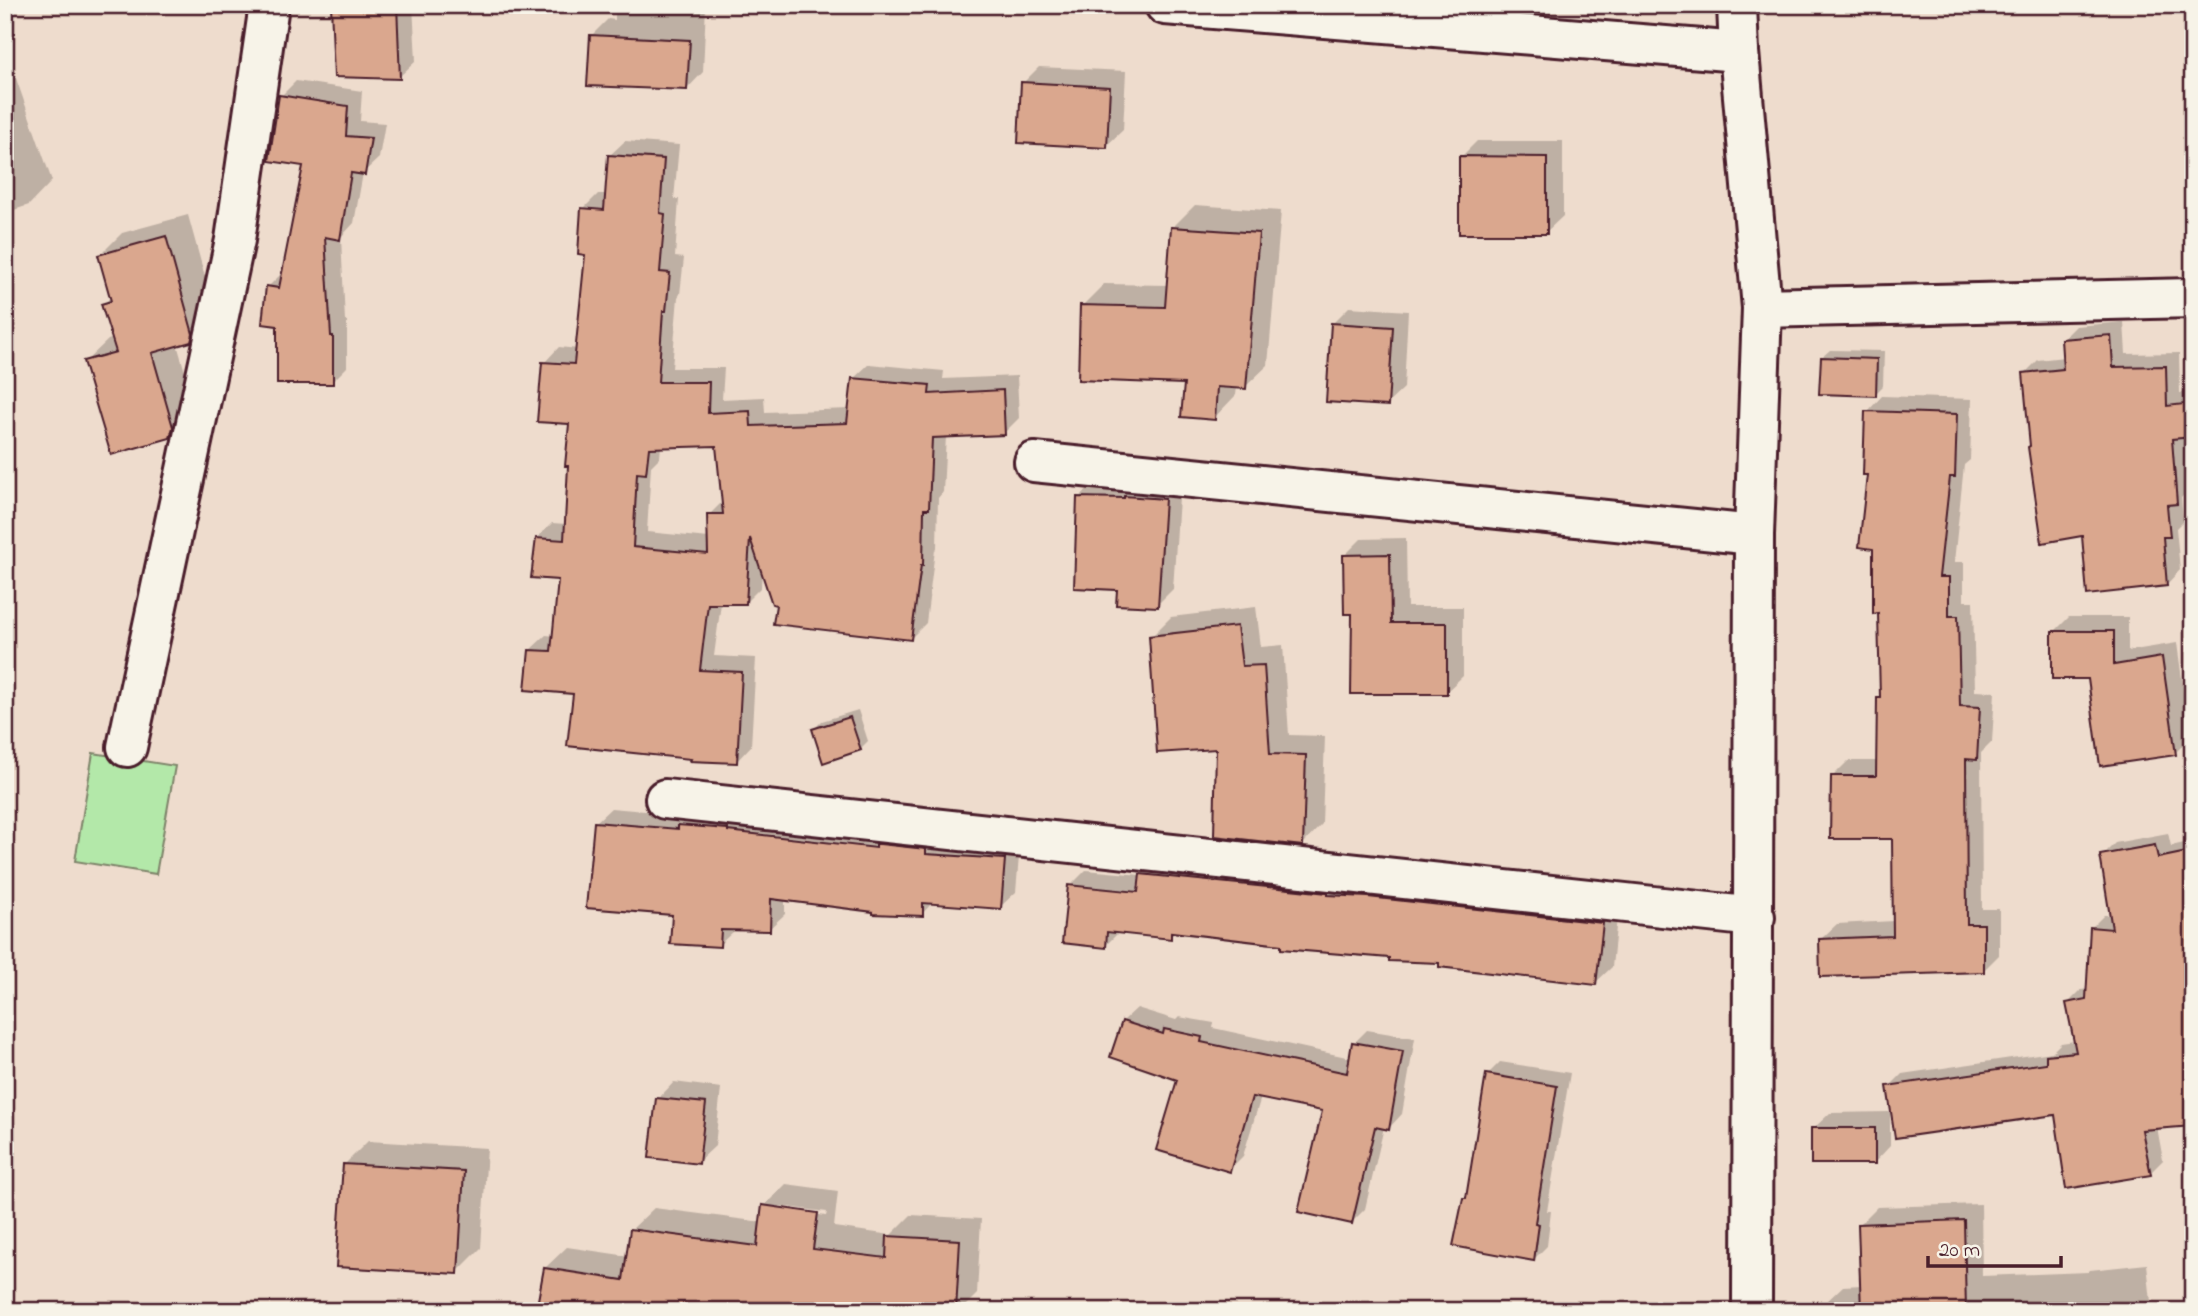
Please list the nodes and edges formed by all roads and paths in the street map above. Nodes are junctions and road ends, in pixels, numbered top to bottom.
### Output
1 (270, 5) edge
2 (1165, 5) edge
3 (1737, 5) edge
4 (1739, 52) junction
5 (2193, 298) edge
6 (1762, 308) junction
7 (1034, 462) dead end
8 (1754, 535) junction
9 (127, 747) dead end
10 (665, 799) dead end
11 (1755, 917) junction
12 (1752, 1311) edge

1 - 9 street
2 - 4 street
3 - 4 street
4 - 6 street
5 - 6 street
6 - 8 street
7 - 8 street
8 - 11 street
10 - 11 street
11 - 12 street

